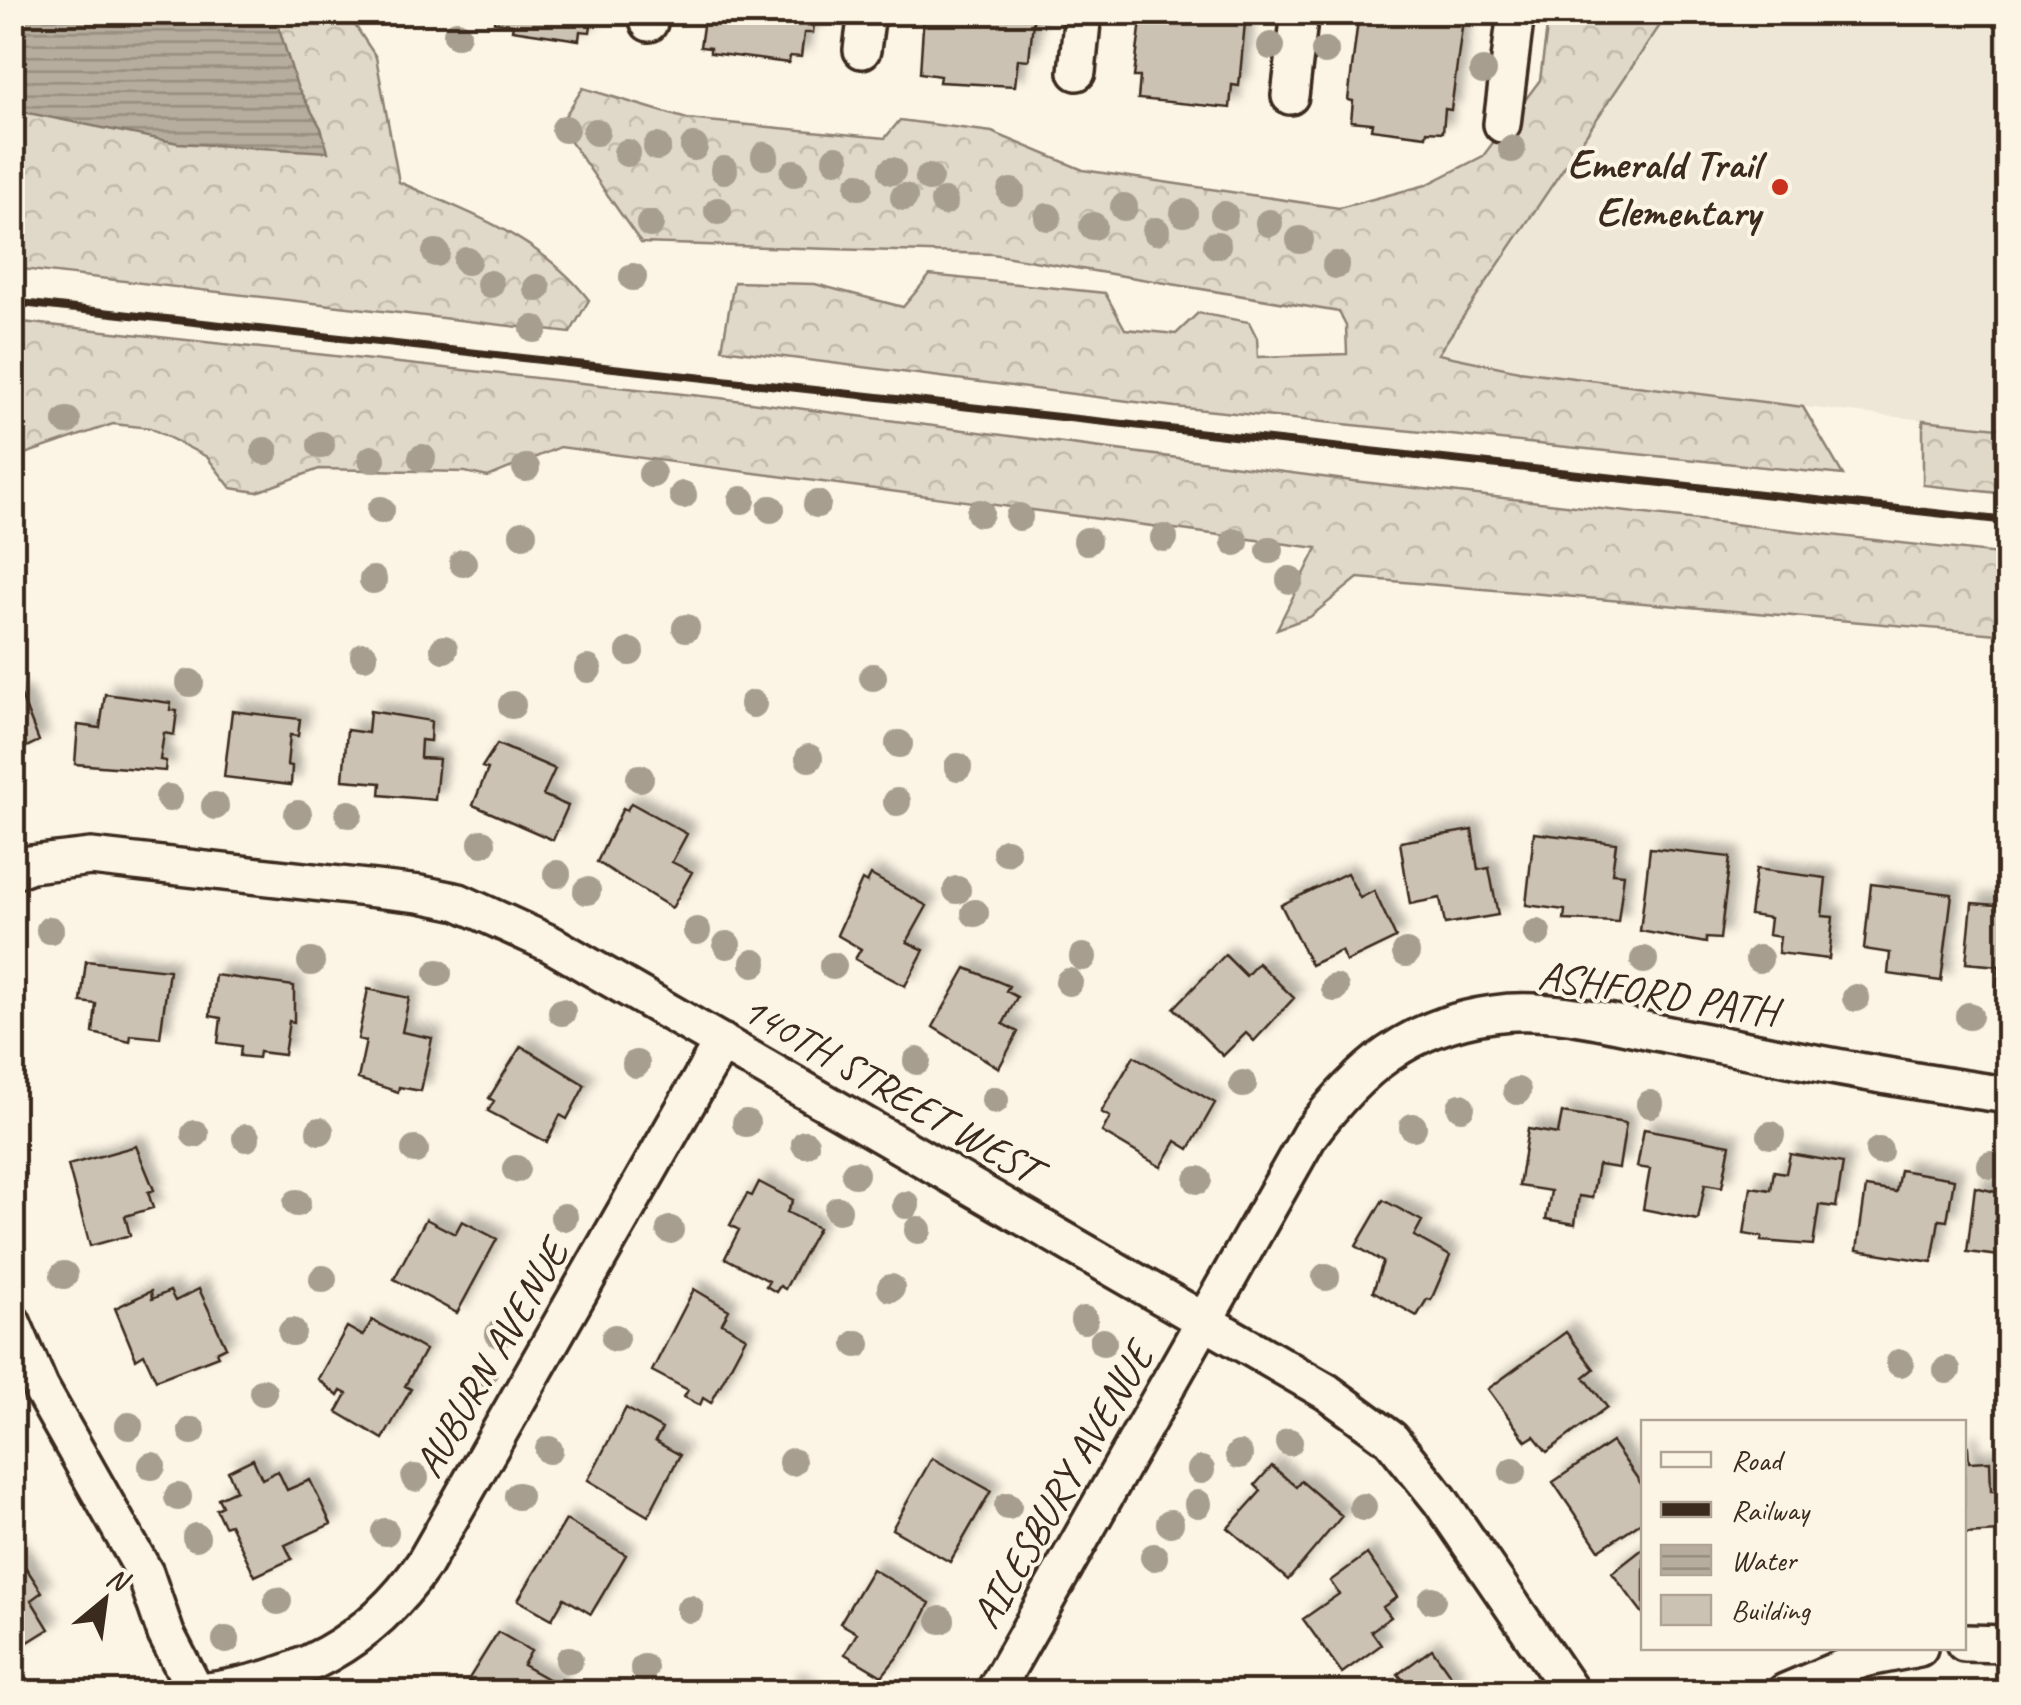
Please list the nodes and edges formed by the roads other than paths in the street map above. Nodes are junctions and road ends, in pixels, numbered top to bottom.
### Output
1 (866, 12) edge
2 (1083, 12) edge
3 (1300, 12) edge
4 (1516, 12) edge
5 (862, 50) dead end
6 (1076, 72) dead end
7 (1290, 96) dead end
8 (1502, 124) dead end
9 (12, 872) edge
10 (722, 1042) junction
11 (2008, 1095) edge
12 (12, 1322) edge
13 (1206, 1323) junction
14 (1966, 1643) edge
15 (2008, 1644) edge
16 (1910, 1650) edge
17 (292, 1684) edge
18 (198, 1692) edge
19 (994, 1692) edge
20 (1571, 1692) edge
21 (1785, 1692) edge

1 - 5 street
2 - 6 street
3 - 7 street
4 - 8 street
9 - 10 street, 140TH STREET WEST
10 - 13 street, 140TH STREET WEST
10 - 17 street, AUBURN AVENUE
11 - 13 street, ASHFORD PATH
12 - 18 street
13 - 19 street, AILESBURY AVENUE
13 - 20 street, 140TH STREET WEST
14 - 15 street
16 - 21 street
17 - 18 street, AUBURN AVENUE

